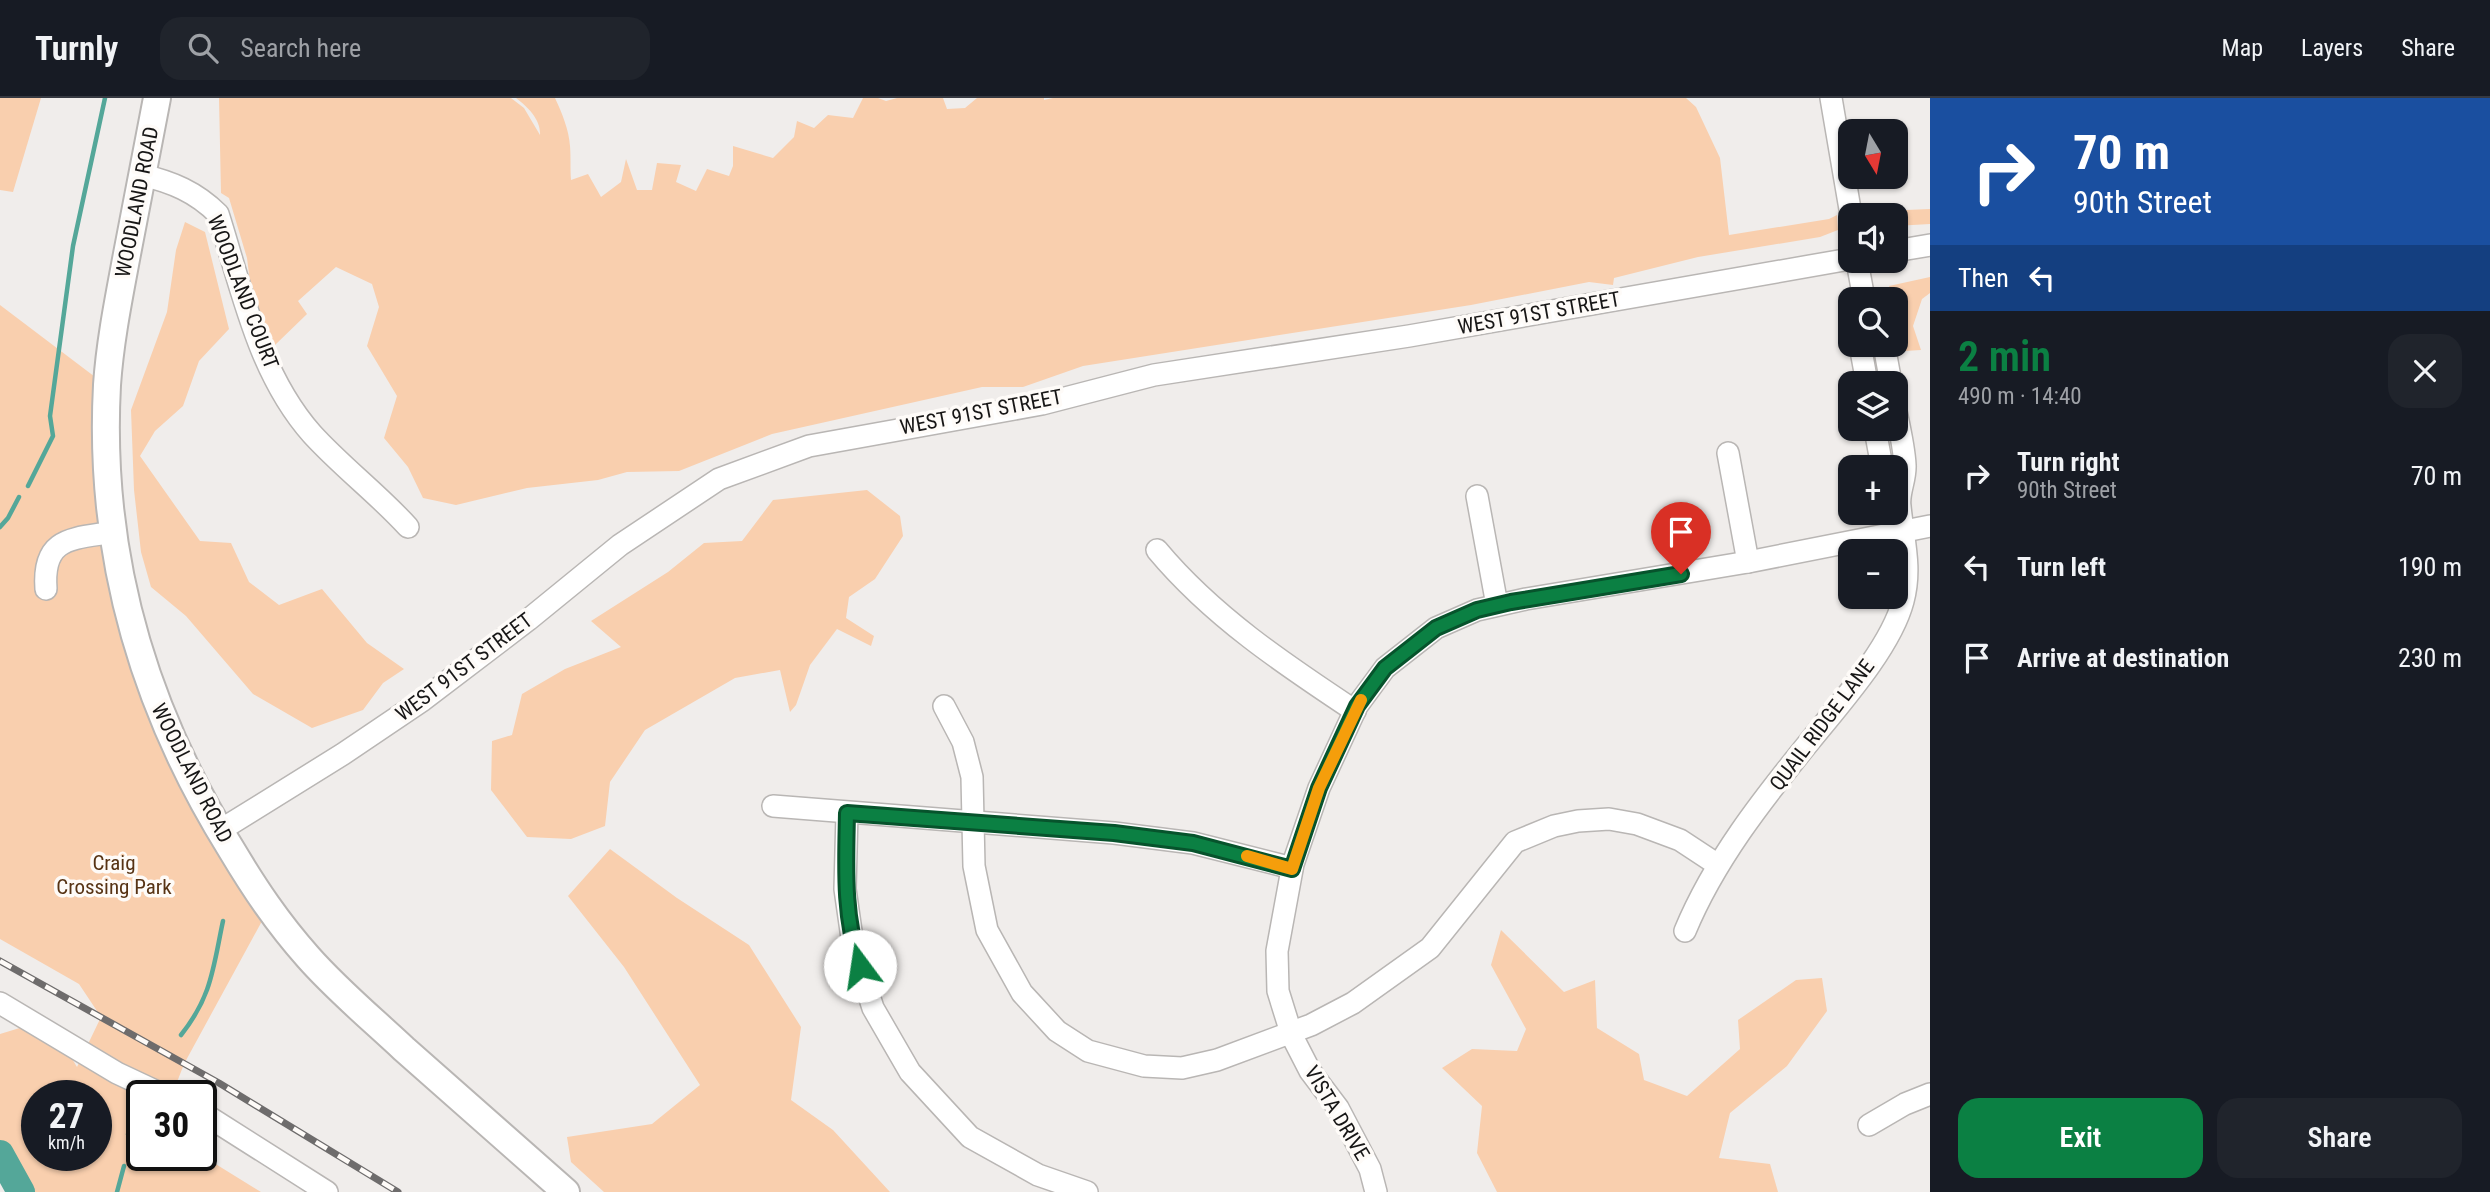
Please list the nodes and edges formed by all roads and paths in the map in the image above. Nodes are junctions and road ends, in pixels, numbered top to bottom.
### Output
1 (156, 98) edge
2 (1831, 98) edge
3 (142, 175) junction
4 (1849, 203) edge
5 (1930, 245) edge
6 (1908, 249) edge
7 (1838, 260) edge
8 (1728, 453) dead end
9 (1476, 496) dead end
10 (1902, 525) edge
11 (1930, 526) edge
12 (408, 527) dead end
13 (114, 533) junction
14 (1904, 533) junction
15 (1157, 550) dead end
16 (1748, 562) junction
17 (46, 589) dead end
18 (1497, 605) junction
19 (944, 706) dead end
20 (1355, 711) junction
21 (773, 806) dead end
22 (847, 813) junction
23 (974, 821) junction
24 (219, 831) junction
25 (1718, 865) junction
26 (1292, 869) junction
27 (1685, 931) dead end
28 (0, 1003) edge
29 (1291, 1034) junction
30 (132, 1080) edge
31 (1930, 1094) edge
32 (217, 1122) edge
33 (1869, 1125) dead end
34 (327, 1192) edge
35 (566, 1192) edge
36 (1087, 1192) edge
37 (1376, 1192) edge

1 - 3 main road, WOODLAND ROAD
2 - 4 street
3 - 12 street, WOODLAND COURT
3 - 13 main road, WOODLAND ROAD
5 - 6 street
7 - 24 street, WEST 91ST STREET
8 - 16 street
9 - 18 street
10 - 14 street, QUAIL RIDGE LANE
11 - 14 street, VISTA DRIVE
13 - 17 street
13 - 24 main road, WOODLAND ROAD
14 - 16 street, VISTA DRIVE
14 - 25 street, QUAIL RIDGE LANE
15 - 20 street
16 - 18 street, VISTA DRIVE
18 - 20 street, VISTA DRIVE
19 - 23 street
20 - 26 street, VISTA DRIVE
21 - 22 street
22 - 23 street
22 - 36 street
23 - 26 street
23 - 29 street
24 - 35 main road, WOODLAND ROAD
25 - 27 street, QUAIL RIDGE LANE
25 - 29 street
26 - 29 street, VISTA DRIVE
28 - 30 street
29 - 37 street, VISTA DRIVE
31 - 33 street
32 - 34 street

